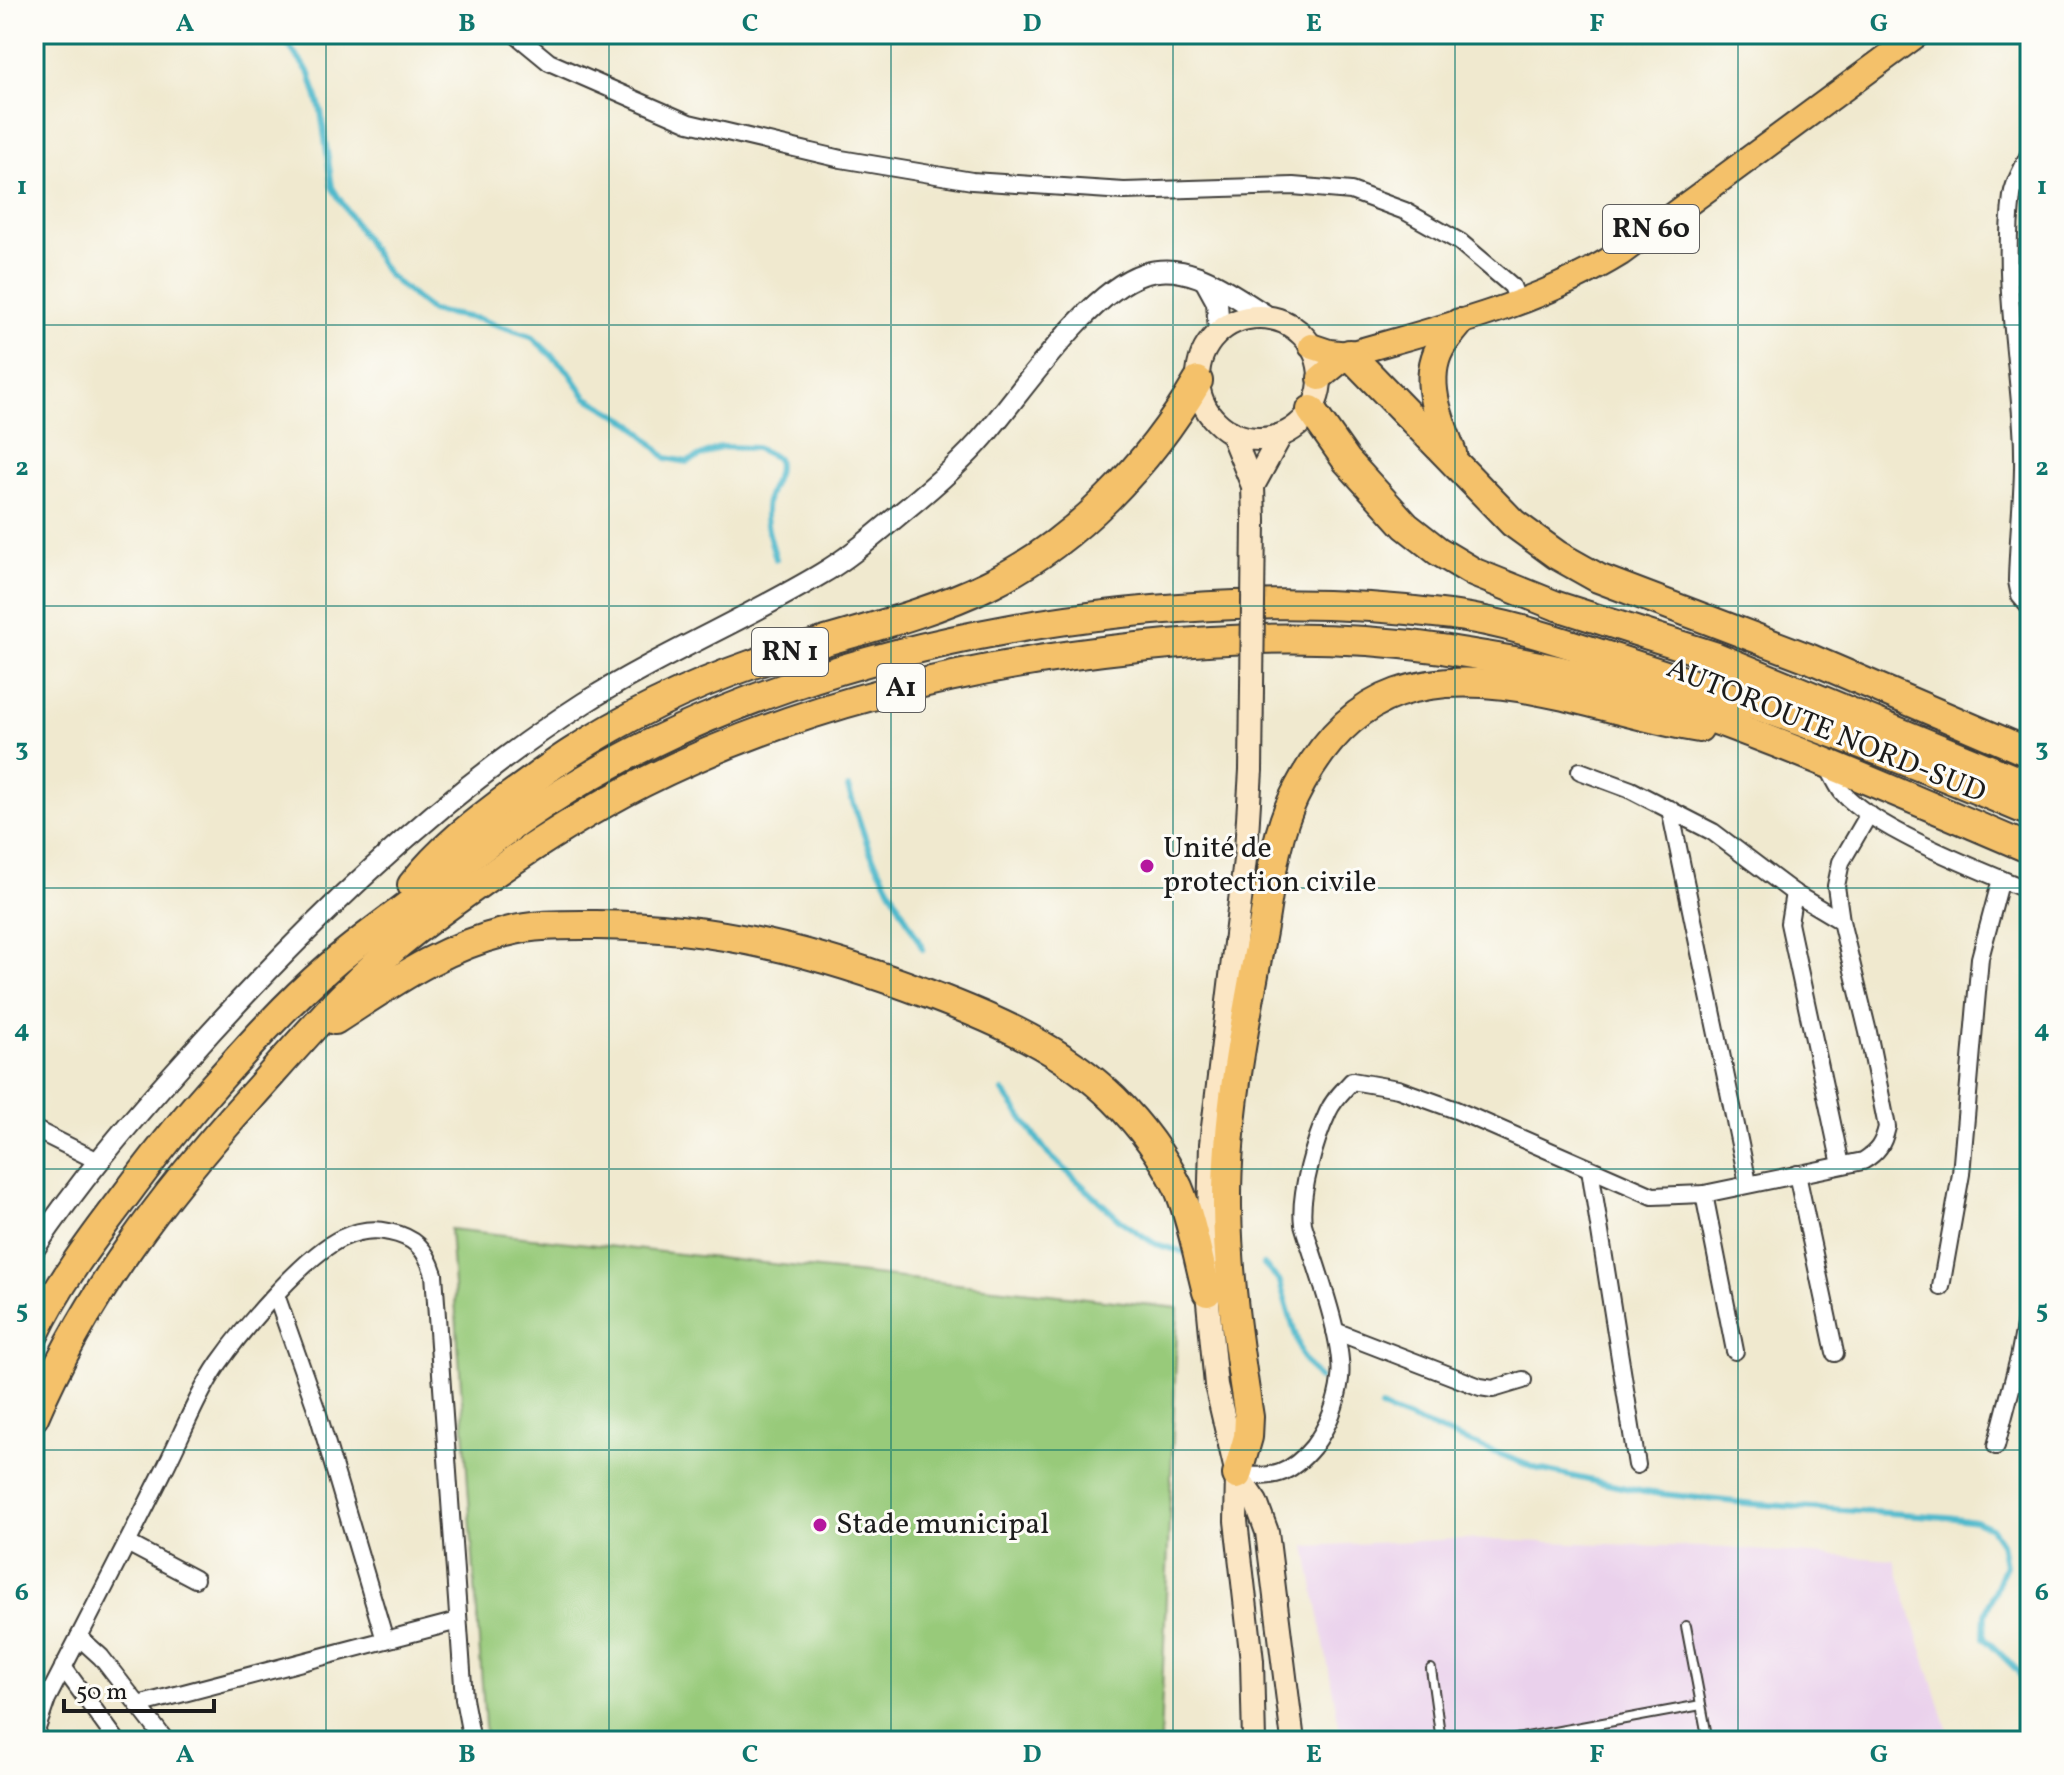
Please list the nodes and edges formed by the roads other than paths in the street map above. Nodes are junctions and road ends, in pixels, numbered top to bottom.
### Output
1 (515, 34) edge
2 (1918, 34) edge
3 (2030, 151) edge
4 (1201, 276) junction
5 (1519, 304) junction
6 (1270, 318) junction
7 (1459, 323) junction
8 (1219, 332) junction
9 (1311, 346) junction
10 (1349, 354) junction
11 (1320, 378) junction
12 (1198, 381) junction
13 (1311, 410) junction
14 (1231, 432) junction
15 (1281, 435) junction
16 (1457, 465) junction
17 (1253, 486) junction
18 (2030, 608) edge
19 (1772, 739) junction
20 (2030, 753) edge
21 (1827, 763) junction
22 (1580, 771) dead end
23 (2030, 786) edge
24 (1670, 809) junction
25 (2030, 812) edge
26 (1869, 814) junction
27 (2030, 849) edge
28 (2001, 879) junction
29 (2030, 891) edge
30 (1794, 893) junction
31 (1841, 921) junction
32 (377, 930) junction
33 (299, 1043) junction
34 (34, 1129) edge
35 (98, 1161) junction
36 (1841, 1165) junction
37 (1590, 1169) junction
38 (1797, 1174) junction
39 (1748, 1183) junction
40 (1704, 1194) junction
41 (34, 1249) edge
42 (1941, 1287) dead end
43 (1207, 1292) junction
44 (276, 1295) junction
45 (2030, 1299) edge
46 (1335, 1331) junction
47 (34, 1335) edge
48 (1735, 1351) dead end
49 (1835, 1353) dead end
50 (1523, 1380) dead end
51 (34, 1417) edge
52 (1996, 1446) dead end
53 (1637, 1465) dead end
54 (1237, 1475) junction
55 (127, 1543) junction
56 (195, 1579) dead end
57 (458, 1621) junction
58 (1686, 1626) dead end
59 (79, 1637) junction
60 (385, 1640) junction
61 (63, 1667) junction
62 (1431, 1669) dead end
63 (138, 1705) junction
64 (1701, 1705) junction
65 (34, 1737) edge
66 (117, 1741) edge
67 (166, 1741) edge
68 (472, 1741) edge
69 (1254, 1741) edge
70 (1293, 1741) edge
71 (1441, 1741) edge
72 (1505, 1741) edge
73 (1708, 1741) edge

1 - 5 street
2 - 5 main road, RN 60
3 - 18 street
4 - 6 street
4 - 8 street
4 - 35 street
5 - 7 main road, RN 60
6 - 8 main road
6 - 9 main road
7 - 10 main road, RN 60
7 - 16 highway
8 - 12 main road
9 - 10 main road, RN 60
9 - 11 main road
10 - 11 main road, RN 60
10 - 16 highway
11 - 13 main road
12 - 14 main road
12 - 32 highway, RN 1
13 - 15 main road
13 - 23 highway
14 - 15 main road
14 - 17 main road
15 - 17 main road
16 - 20 highway
17 - 43 main road, bridge
19 - 21 highway, AUTOROUTE NORD-SUD / A1
19 - 33 highway, AUTOROUTE NORD-SUD / A1
19 - 54 highway
21 - 26 street
21 - 27 highway, AUTOROUTE NORD-SUD / A1
22 - 24 street
24 - 30 street
24 - 39 street
25 - 32 highway, AUTOROUTE NORD-SUD / A1
26 - 28 street
26 - 31 street
28 - 29 street
28 - 42 street
30 - 31 street
30 - 36 street
31 - 36 street
32 - 47 highway, AUTOROUTE NORD-SUD / A1
33 - 43 highway
33 - 51 highway, AUTOROUTE NORD-SUD / A1
34 - 35 street
35 - 41 street
36 - 38 street
37 - 40 street
37 - 46 street
37 - 53 street
38 - 39 street
38 - 49 street
39 - 40 street
40 - 48 street
43 - 54 main road
44 - 55 street
44 - 57 street
44 - 60 street
45 - 52 street
46 - 50 street
46 - 54 street
54 - 69 main road
54 - 70 main road
55 - 56 street
55 - 59 street
57 - 60 street
57 - 68 street
58 - 64 lane
59 - 61 street
59 - 63 street
60 - 63 street
61 - 65 street
61 - 66 street
62 - 71 lane
63 - 67 street
64 - 72 lane
64 - 73 lane

